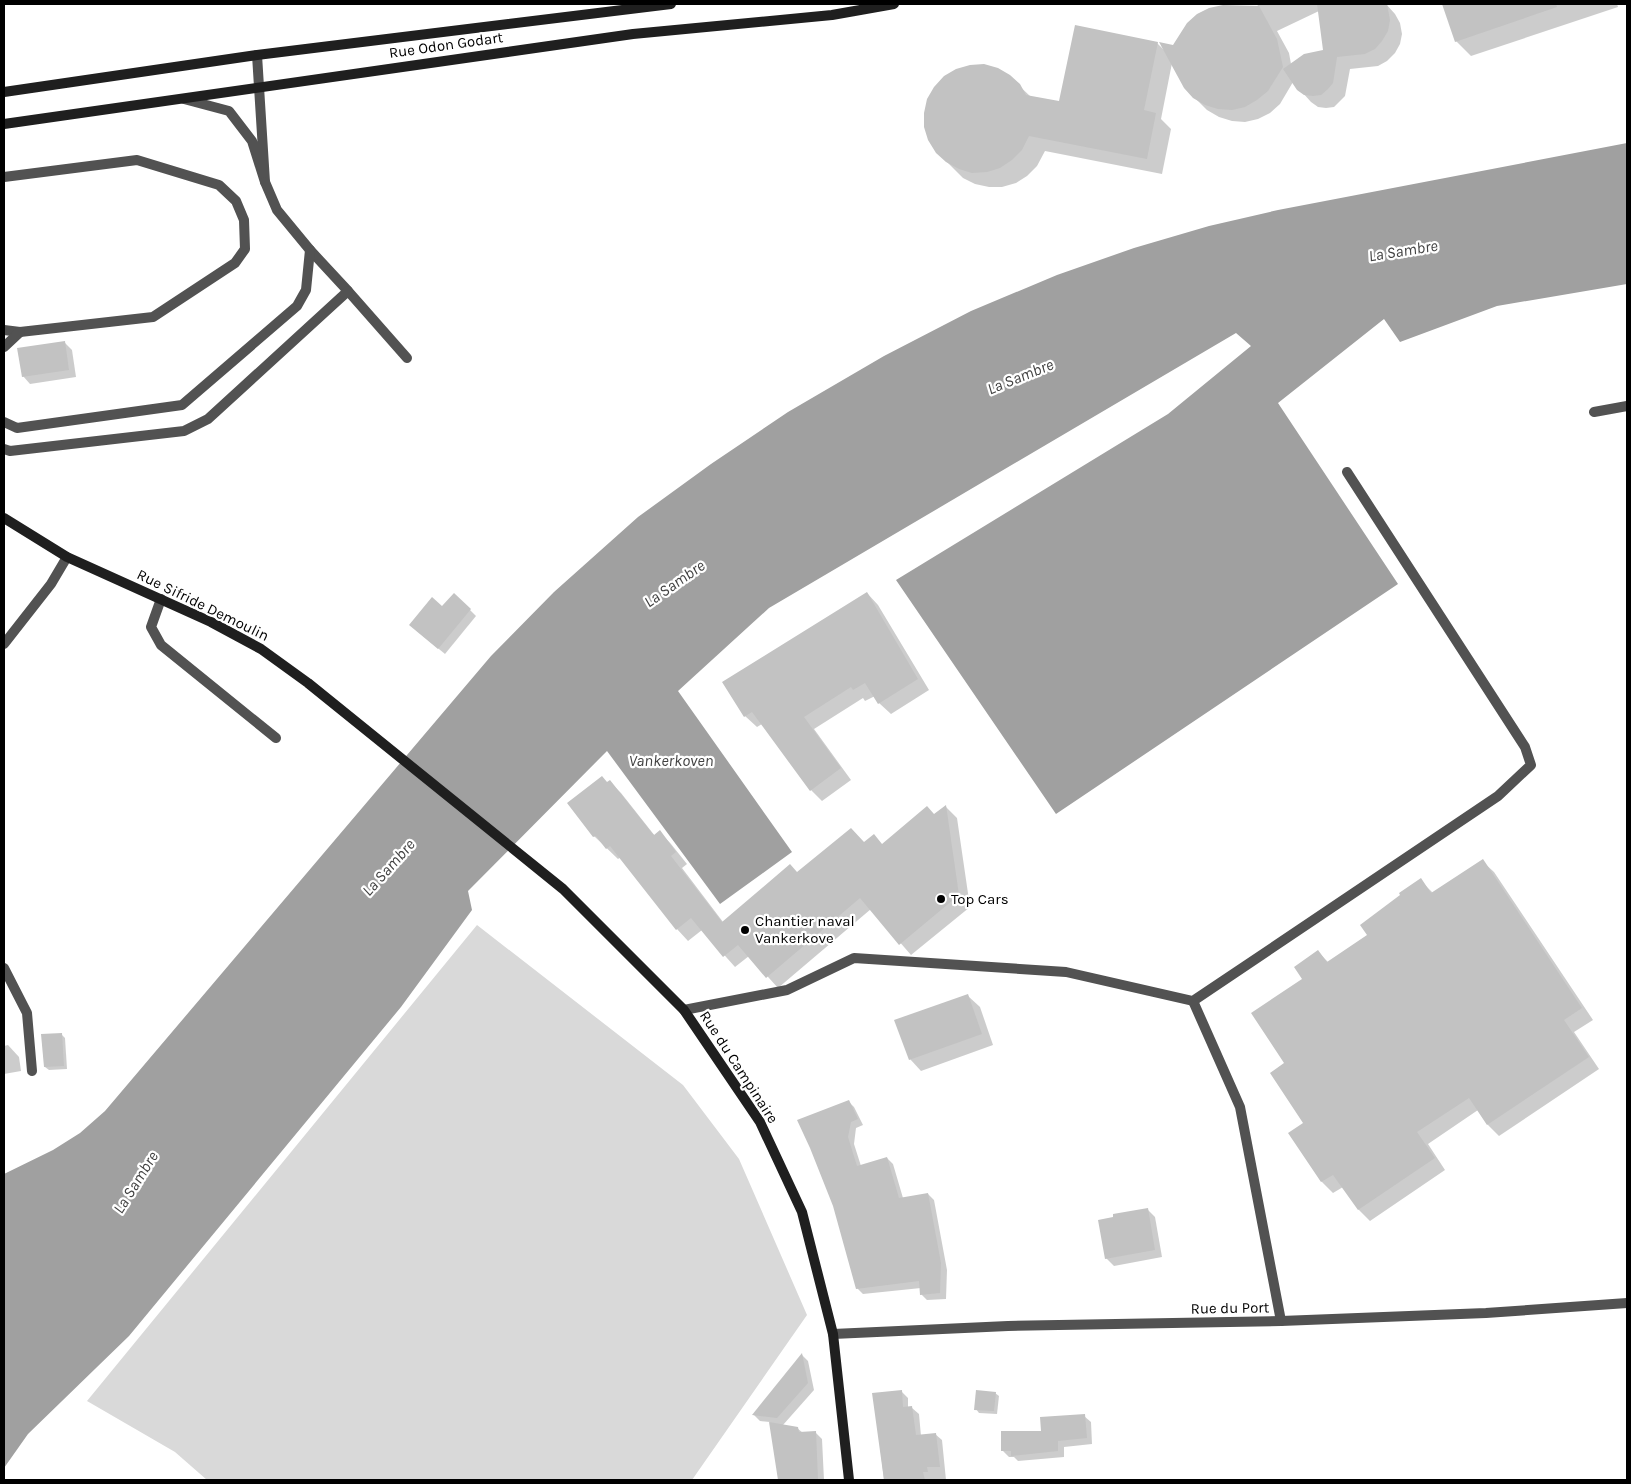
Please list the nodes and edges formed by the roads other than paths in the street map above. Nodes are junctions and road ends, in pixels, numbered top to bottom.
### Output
1 (671, 4) edge
2 (894, 4) edge
3 (257, 55) junction
4 (259, 87) junction
5 (4, 92) edge
6 (184, 99) junction
7 (4, 124) edge
8 (4, 177) edge
9 (265, 182) junction
10 (310, 250) junction
11 (348, 291) junction
12 (4, 330) edge
13 (20, 332) junction
14 (4, 347) edge
15 (407, 358) dead end
16 (1627, 406) edge
17 (1594, 412) dead end
18 (4, 422) edge
19 (4, 449) edge
20 (1347, 472) dead end
21 (4, 518) edge
22 (67, 557) junction
23 (161, 599) junction
24 (4, 644) edge
25 (276, 738) dead end
26 (563, 889) joint
27 (4, 968) edge
28 (1193, 1001) junction
29 (684, 1010) junction
30 (32, 1071) dead end
31 (1627, 1303) edge
32 (1281, 1321) junction
33 (833, 1334) junction
34 (849, 1480) edge

1 - 3 main road, Rue Odon Godart
2 - 4 main road, Rue Odon Godart
3 - 4 street
3 - 5 main road, Rue Odon Godart
4 - 6 main road, Rue Odon Godart
4 - 9 street
6 - 7 main road, Rue Odon Godart
6 - 9 street
8 - 13 street
9 - 10 street
10 - 11 street
10 - 18 street
11 - 15 street
11 - 19 street
12 - 13 street
13 - 14 street
16 - 17 street
20 - 28 street
21 - 22 main road, Rue Sifride Demoulin
22 - 23 main road, Rue Sifride Demoulin
22 - 24 street
23 - 25 street
23 - 26 main road, Rue Sifride Demoulin
26 - 29 main road, Rue du Campinaire
27 - 30 street
28 - 29 street
28 - 32 street
29 - 33 main road, Rue du Campinaire
31 - 32 street, Rue du Port
32 - 33 street, Rue du Port
33 - 34 main road, Rue du Campinaire

